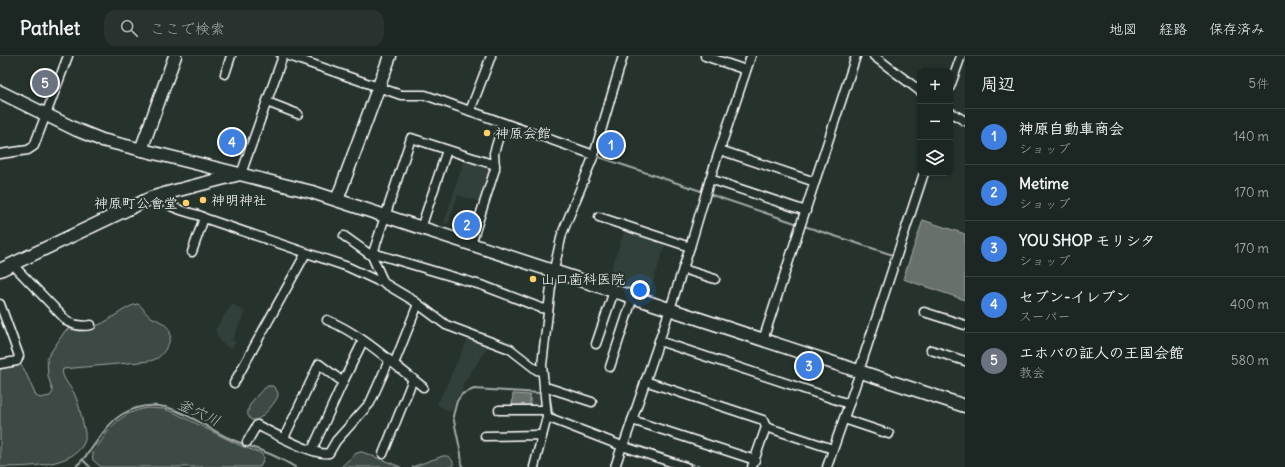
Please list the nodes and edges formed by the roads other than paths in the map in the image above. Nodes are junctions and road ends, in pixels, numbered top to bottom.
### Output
1 (68, 56) edge
2 (175, 56) edge
3 (231, 56) edge
4 (284, 56) edge
5 (289, 56) edge
6 (390, 56) edge
7 (490, 56) edge
8 (623, 56) edge
9 (706, 56) edge
10 (751, 56) edge
11 (856, 56) edge
12 (874, 56) edge
13 (960, 56) edge
14 (746, 70) junction
15 (225, 74) dead end
16 (953, 78) edge
17 (378, 87) junction
18 (917, 89) edge
19 (0, 92) edge
20 (267, 102) junction
21 (470, 112) junction
22 (298, 114) dead end
23 (953, 114) edge
24 (46, 115) junction
25 (965, 121) edge
26 (503, 123) junction
27 (141, 150) junction
28 (447, 150) junction
29 (720, 150) junction
30 (0, 154) edge
31 (594, 155) junction
32 (495, 165) junction
33 (241, 174) junction
34 (923, 176) edge
35 (710, 179) junction
36 (815, 182) junction
37 (160, 195) junction
38 (337, 200) junction
39 (806, 211) junction
40 (385, 216) junction
41 (598, 217) dead end
42 (204, 218) junction
43 (421, 228) junction
44 (344, 236) dead end
45 (471, 244) junction
46 (690, 247) junction
47 (192, 252) dead end
48 (306, 253) junction
49 (373, 255) junction
50 (14, 263) junction
51 (683, 269) junction
52 (0, 270) edge
53 (554, 271) junction
54 (382, 279) junction
55 (715, 279) dead end
56 (614, 291) junction
57 (633, 297) junction
58 (0, 304) edge
59 (418, 304) junction
60 (548, 309) junction
61 (670, 309) junction
62 (924, 312) dead end
63 (327, 320) dead end
64 (965, 325) edge
65 (91, 326) dead end
66 (763, 340) junction
67 (363, 341) junction
68 (659, 341) junction
69 (596, 344) dead end
70 (931, 350) dead end
71 (965, 361) edge
72 (391, 362) junction
73 (0, 364) edge
74 (610, 367) dead end
75 (542, 371) junction
76 (860, 372) junction
77 (413, 379) junction
78 (645, 381) junction
79 (343, 382) junction
80 (234, 383) dead end
81 (423, 387) dead end
82 (544, 389) junction
83 (592, 402) dead end
84 (849, 404) junction
85 (965, 406) edge
86 (499, 410) dead end
87 (547, 414) junction
88 (844, 419) junction
89 (632, 420) junction
90 (766, 427) junction
91 (889, 434) dead end
92 (485, 436) dead end
93 (542, 436) junction
94 (284, 438) junction
95 (247, 442) dead end
96 (623, 446) junction
97 (312, 450) junction
98 (833, 450) junction
99 (383, 454) dead end
100 (754, 463) edge
101 (534, 467) edge
102 (615, 467) edge
103 (686, 467) edge
104 (827, 467) edge

1 - 24 street
2 - 27 street
3 - 15 street
4 - 20 street
5 - 17 street
6 - 17 street
7 - 21 street
8 - 31 street
9 - 14 street
10 - 14 street
11 - 36 street
12 - 18 street
13 - 16 street
14 - 29 street
17 - 21 street
17 - 38 street
19 - 24 street
20 - 22 street
20 - 33 street
21 - 26 street
23 - 25 street
24 - 27 street
24 - 30 street
26 - 31 street
26 - 32 street
27 - 33 street
28 - 32 street
28 - 40 street
28 - 43 street
29 - 35 street
29 - 36 street
31 - 53 street
32 - 45 street
33 - 37 street
33 - 38 street
34 - 76 street
35 - 39 street
35 - 46 street
36 - 39 street
37 - 42 street
37 - 50 street
38 - 40 street
39 - 66 street
40 - 43 street
40 - 49 street
41 - 46 street
42 - 47 street
42 - 48 street
43 - 45 street
44 - 49 street
45 - 53 street
46 - 51 street
48 - 54 street
48 - 80 street
49 - 54 street
49 - 60 street
50 - 52 street
50 - 65 street
51 - 55 street
51 - 61 street
53 - 56 street
53 - 60 street
54 - 59 street
56 - 57 street
56 - 69 street
57 - 61 street
57 - 74 street
58 - 73 street
59 - 72 street
59 - 75 street
60 - 75 street
61 - 66 street
61 - 68 street
62 - 64 street
63 - 67 street
66 - 76 street
67 - 72 street
67 - 79 street
68 - 78 street
68 - 84 street
70 - 71 street
72 - 77 street
72 - 97 street
75 - 82 street
76 - 84 street
76 - 85 street
77 - 81 street
77 - 99 street
78 - 89 street
78 - 90 street
79 - 94 street
79 - 97 street
82 - 83 street
82 - 87 street
84 - 88 street
86 - 87 street
87 - 93 street
87 - 96 street
88 - 91 street
88 - 98 street
89 - 96 street
89 - 100 street
90 - 98 street
90 - 100 street
92 - 93 street
93 - 101 street
94 - 95 street
94 - 97 street
96 - 102 street
96 - 103 street
98 - 104 street

